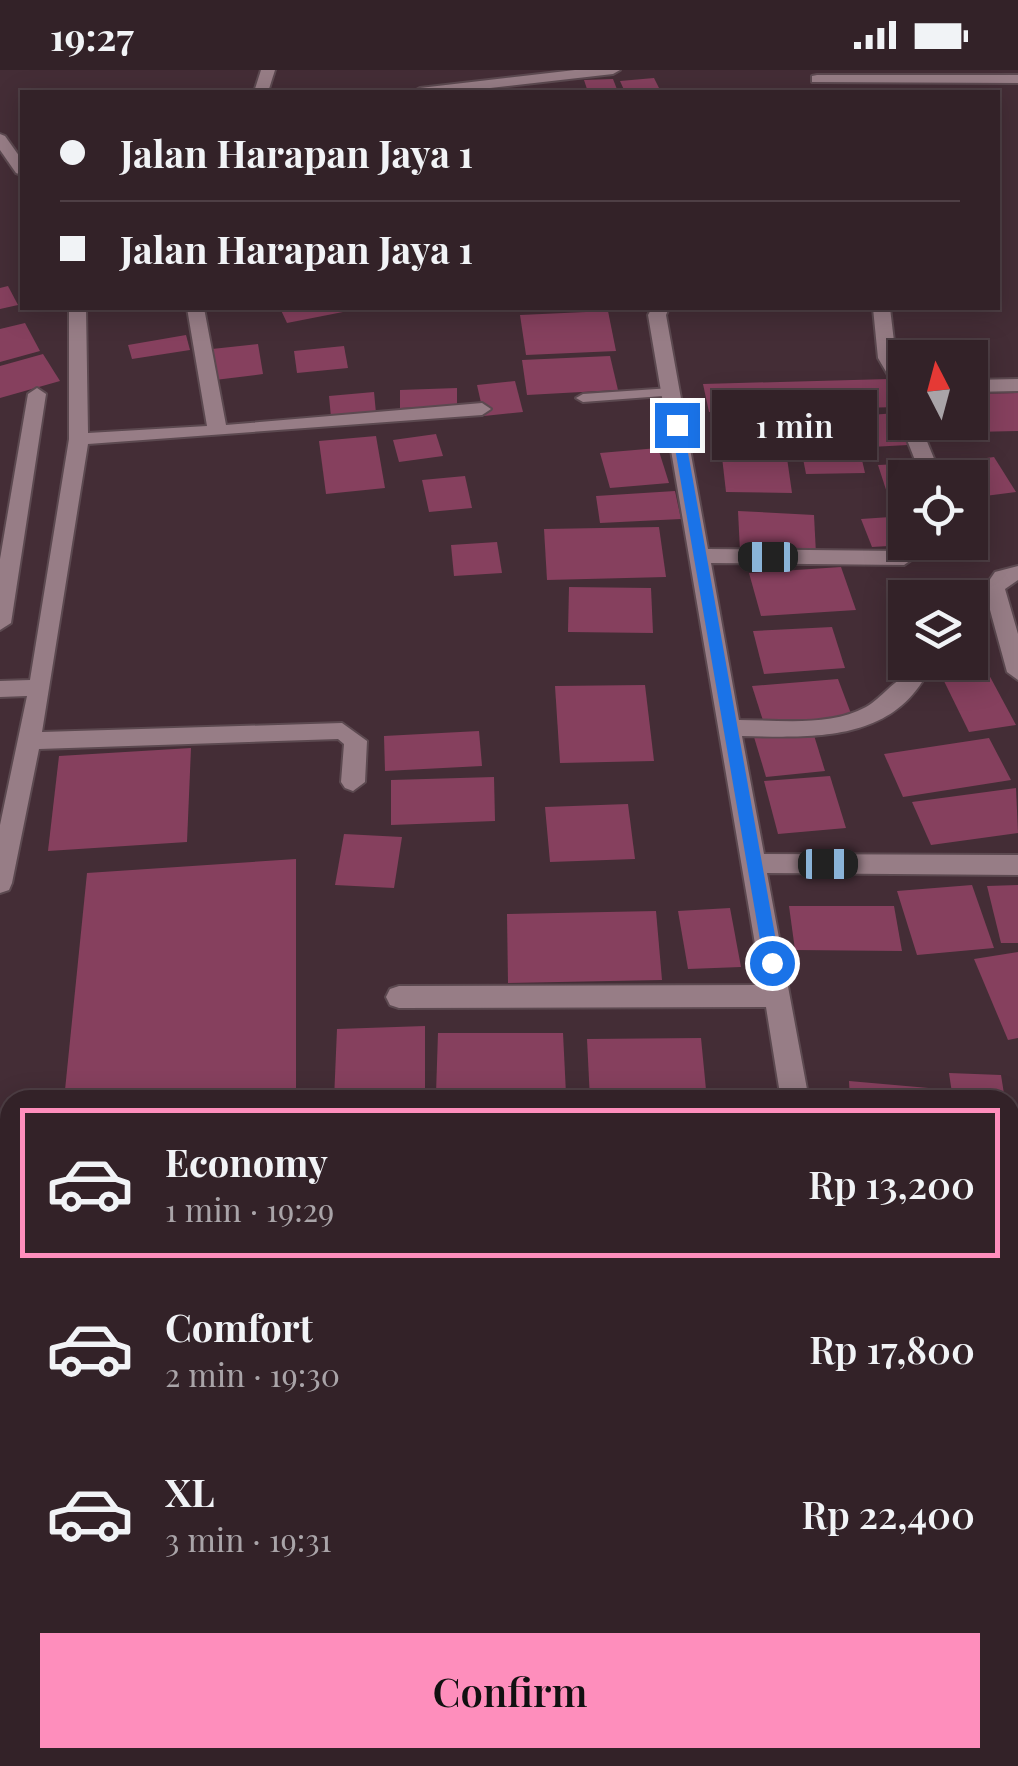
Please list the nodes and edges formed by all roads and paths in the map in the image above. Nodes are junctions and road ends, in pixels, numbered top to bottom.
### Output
1 (613, 70) edge
2 (1018, 79) edge
3 (816, 80) edge
4 (438, 90) edge
5 (0, 139) edge
6 (20, 167) edge
7 (77, 310) edge
8 (195, 310) edge
9 (659, 310) edge
10 (881, 310) edge
11 (888, 360) edge
12 (1018, 385) edge
13 (988, 386) edge
14 (671, 392) junction
15 (37, 394) dead end
16 (583, 398) dead end
17 (482, 409) dead end
18 (222, 431) junction
19 (79, 439) junction
20 (701, 556) junction
21 (888, 558) edge
22 (1018, 573) edge
23 (0, 623) edge
24 (1018, 672) edge
25 (911, 682) dead end
26 (40, 688) junction
27 (0, 689) edge
28 (731, 728) junction
29 (29, 740) junction
30 (354, 782) dead end
31 (752, 863) junction
32 (1018, 865) edge
33 (0, 883) edge
34 (778, 996) junction
35 (399, 997) dead end
36 (793, 1090) edge

1 - 4 street
2 - 3 street
5 - 6 street
7 - 19 street
8 - 18 street
9 - 14 street
10 - 11 street
12 - 13 street
14 - 16 lane
14 - 20 street
15 - 23 street
17 - 18 street
18 - 19 street
19 - 26 street
20 - 21 street
20 - 28 street
22 - 24 street
25 - 28 street
26 - 27 street
26 - 29 street
28 - 31 street
29 - 30 street
29 - 33 street
31 - 32 street
31 - 34 street
34 - 35 street
34 - 36 street

